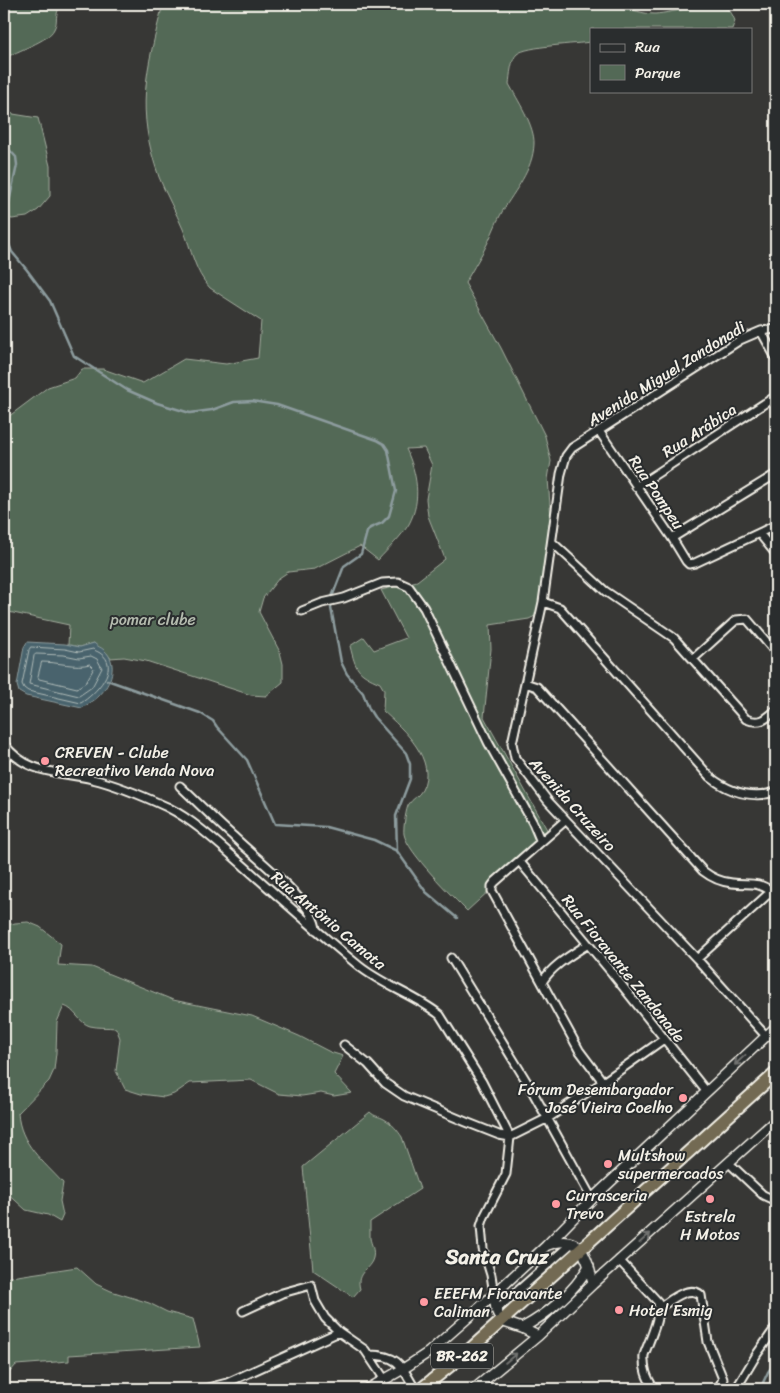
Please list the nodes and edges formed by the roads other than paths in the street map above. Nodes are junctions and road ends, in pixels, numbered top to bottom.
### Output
1 (776, 330) edge
2 (761, 331) junction
3 (776, 358) edge
4 (776, 396) edge
5 (599, 431) junction
6 (572, 448) joint
7 (776, 474) edge
8 (636, 487) junction
9 (776, 525) edge
10 (759, 533) junction
11 (672, 538) junction
12 (553, 543) junction
13 (776, 554) edge
14 (543, 602) junction
15 (302, 611) dead end
16 (776, 653) edge
17 (693, 659) junction
18 (525, 683) junction
19 (776, 710) edge
20 (4, 744) edge
21 (7, 756) edge
22 (180, 786) dead end
23 (776, 792) edge
24 (566, 820) junction
25 (541, 842) junction
26 (520, 862) junction
27 (774, 889) edge
28 (316, 930) junction
29 (588, 944) junction
30 (451, 958) dead end
31 (697, 959) junction
32 (537, 972) junction
33 (547, 973) junction
34 (542, 982) junction
35 (776, 1028) edge
36 (766, 1036) junction
37 (664, 1039) junction
38 (344, 1045) dead end
39 (776, 1073) edge
40 (603, 1082) junction
41 (706, 1091) junction
42 (548, 1118) junction
43 (776, 1120) edge
44 (510, 1137) junction
45 (729, 1163) junction
46 (592, 1199) junction
47 (776, 1201) edge
48 (546, 1246) junction
49 (577, 1246) junction
50 (620, 1260) junction
51 (589, 1266) junction
52 (593, 1284) junction
53 (494, 1294) junction
54 (659, 1308) junction
55 (243, 1311) dead end
56 (498, 1316) junction
57 (776, 1327) edge
58 (522, 1328) junction
59 (339, 1332) junction
60 (538, 1336) junction
61 (370, 1355) junction
62 (403, 1369) junction
63 (385, 1380) junction
64 (204, 1389) edge
65 (368, 1389) edge
66 (415, 1389) edge
67 (421, 1389) edge
68 (474, 1389) edge
69 (654, 1389) edge
70 (718, 1389) edge
71 (736, 1389) edge

1 - 2 street, Avenida Miguel Zandonadi
2 - 3 street
2 - 5 street, Avenida Miguel Zandonadi
4 - 8 street, Rua Arábica
5 - 6 street, Avenida Miguel Zandonadi
5 - 8 street, Rua Pompeu
6 - 12 street, Avenida Cruzeiro
7 - 11 street
8 - 11 street, Rua Pompeu
9 - 10 street
10 - 11 street, Rua Pompeu
10 - 13 street
12 - 14 street, Avenida Cruzeiro
12 - 17 street
14 - 18 street, Avenida Cruzeiro
14 - 23 street
15 - 25 street
16 - 17 street
17 - 19 street
18 - 24 street, Avenida Cruzeiro
18 - 27 street
20 - 21 street
21 - 28 street, Rua Antônio Camata
22 - 28 street
24 - 25 street
24 - 31 street, Avenida Cruzeiro
25 - 26 street
26 - 29 street, Rua Fioravante Zandonade
26 - 32 street
27 - 31 street
28 - 44 street, Rua Antônio Camata
29 - 33 street
29 - 37 street, Rua Fioravante Zandonade
30 - 42 street
31 - 36 street, Avenida Cruzeiro
32 - 33 street
32 - 34 street
33 - 34 street
34 - 40 street
35 - 36 street
36 -> 41 street
37 - 40 street
37 - 41 street, Rua Fioravante Zandonade
38 - 44 street
39 - 49 highway, BR-262
40 - 42 street
41 - 46 street
42 - 44 street
42 - 46 street
43 - 45 street
44 - 53 street
45 - 47 street
50 -> 45 street
46 - 48 street
48 - 49 street
48 - 53 street
49 - 51 street
49 - 56 highway, BR-262
50 - 52 street
50 - 54 street
51 - 52 street
51 - 58 street
52 - 60 street
53 - 56 street
53 - 62 street
54 - 69 street
54 - 70 street
55 - 59 street
56 - 58 street
56 - 67 highway, BR-262
57 - 71 street
58 - 60 street
59 - 61 street
59 - 64 street
68 -> 60 street
61 - 62 street
61 - 63 street
62 - 63 street
62 - 66 street
63 - 65 street

